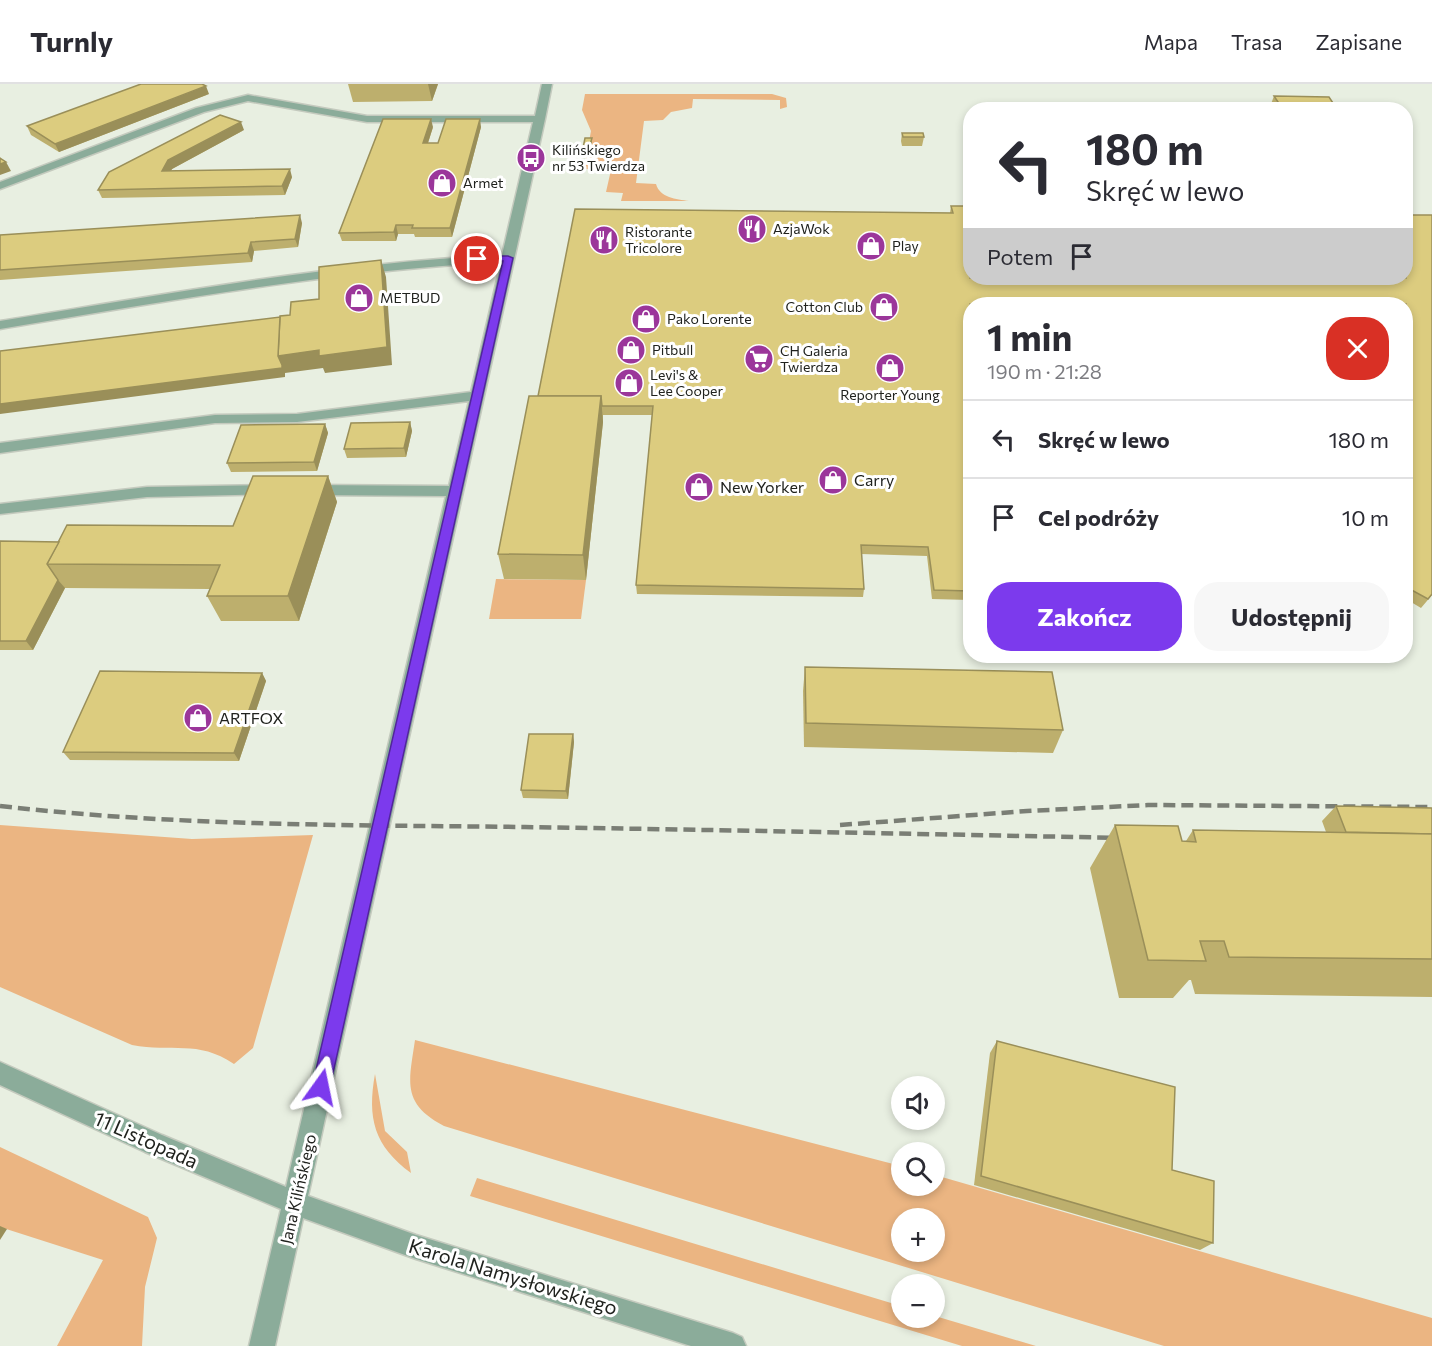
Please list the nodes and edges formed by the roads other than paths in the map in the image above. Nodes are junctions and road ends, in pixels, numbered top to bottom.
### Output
1 (254, 84) edge
2 (547, 84) edge
3 (248, 98) junction
4 (540, 119) junction
5 (0, 186) edge
6 (508, 258) junction
7 (0, 325) edge
8 (478, 395) junction
9 (0, 448) edge
10 (456, 491) junction
11 (0, 509) edge
12 (0, 1073) edge
13 (295, 1202) junction
14 (262, 1346) edge
15 (733, 1346) edge

1 - 3 street
2 - 4 street, Jana Kilińskiego
3 - 4 street
3 - 5 street
4 - 6 street, Jana Kilińskiego
6 - 7 street
6 - 8 street, Jana Kilińskiego
8 - 9 street
8 - 10 street, Jana Kilińskiego
10 - 11 street
10 - 13 street, Jana Kilińskiego
12 - 13 street, 11 Listopada
13 - 14 street, Jana Kilińskiego
13 - 15 street, Karola Namysłowskiego

